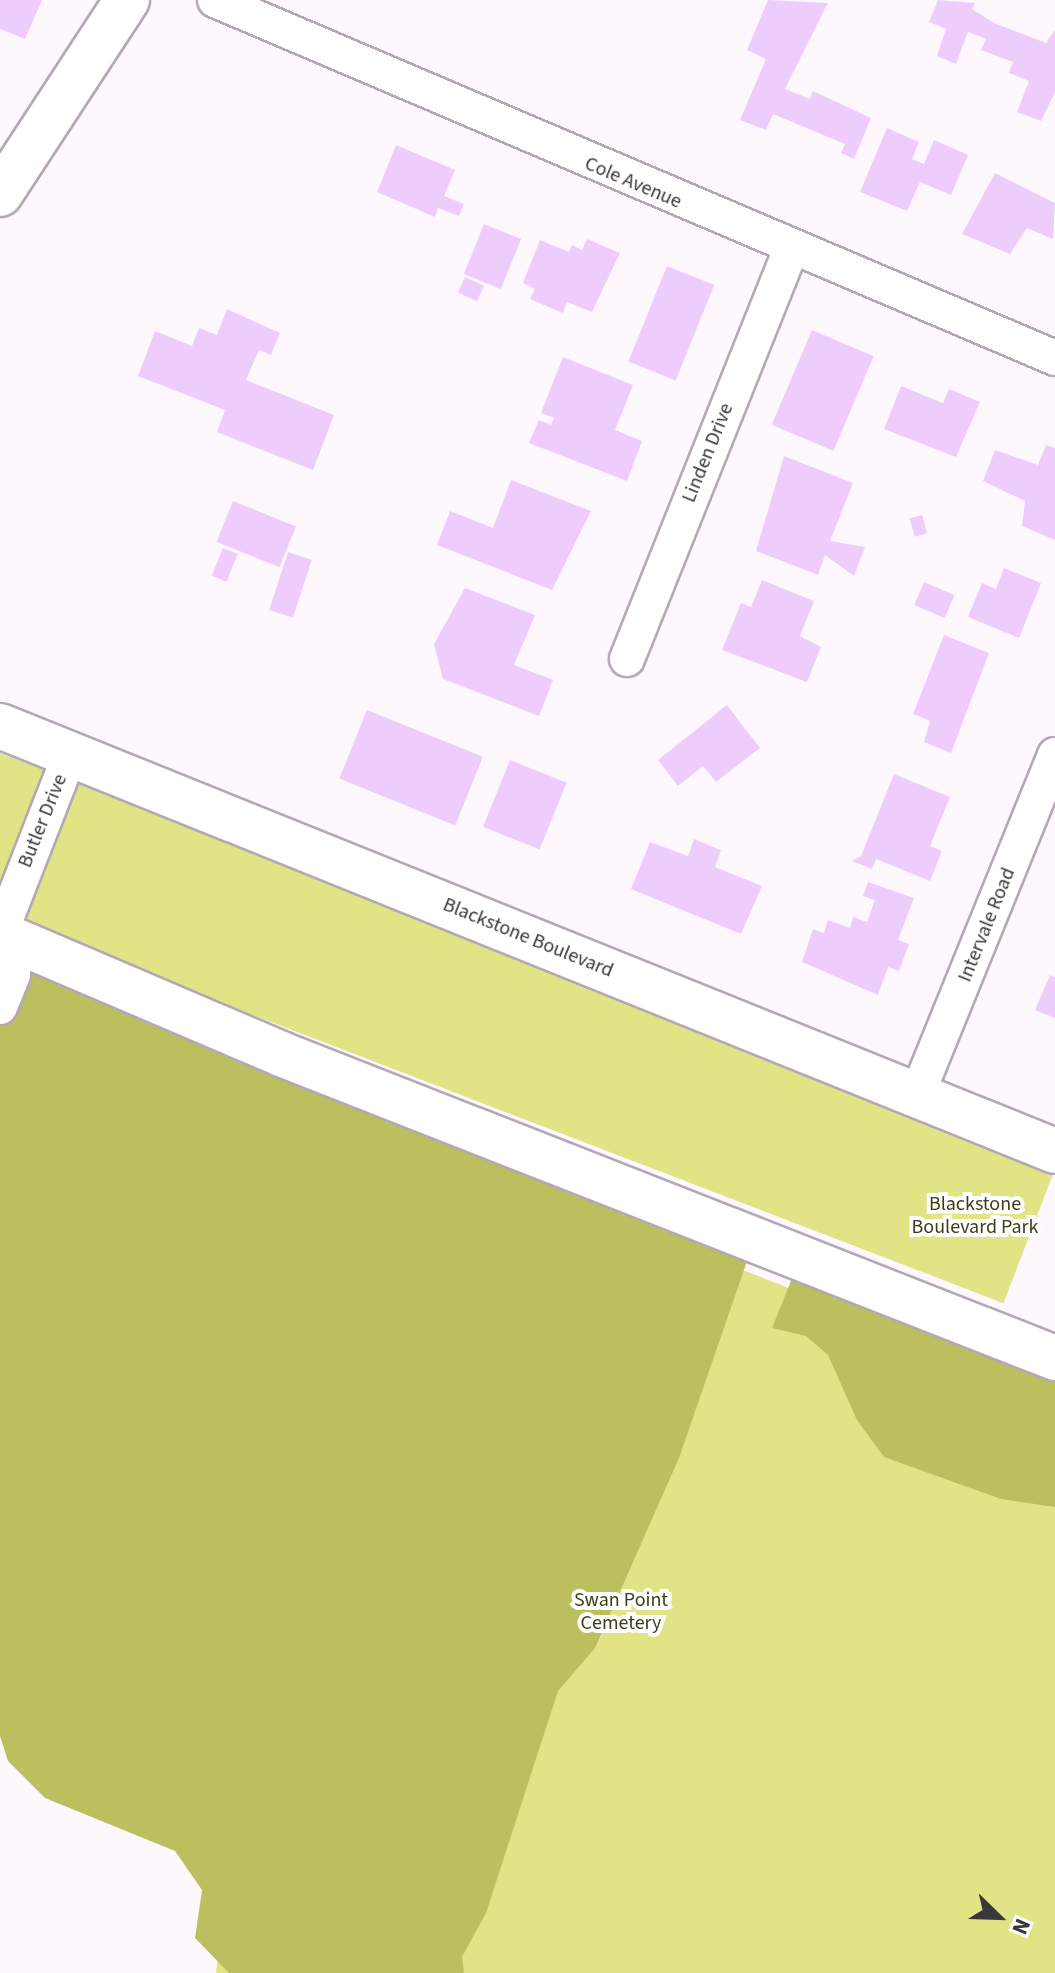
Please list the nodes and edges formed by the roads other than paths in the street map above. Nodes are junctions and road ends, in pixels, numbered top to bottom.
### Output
1 (127, 0) edge
2 (215, 0) edge
3 (0, 194) edge
4 (791, 249) junction
5 (1055, 358) edge
6 (627, 659) dead end
7 (0, 726) edge
8 (70, 754) junction
9 (1055, 755) edge
10 (0, 934) edge
11 (0, 1007) edge
12 (917, 1095) junction
13 (1055, 1151) edge
14 (1055, 1358) edge

1 - 3 main road
2 - 4 street, Cole Avenue
4 - 5 street, Cole Avenue
4 - 6 street, Linden Drive
7 - 8 main road, Blackstone Boulevard
8 - 10 street, Butler Drive
8 - 12 main road, Blackstone Boulevard
9 - 12 street, Intervale Road
10 - 11 street
10 - 14 main road
12 - 13 main road, Blackstone Boulevard

